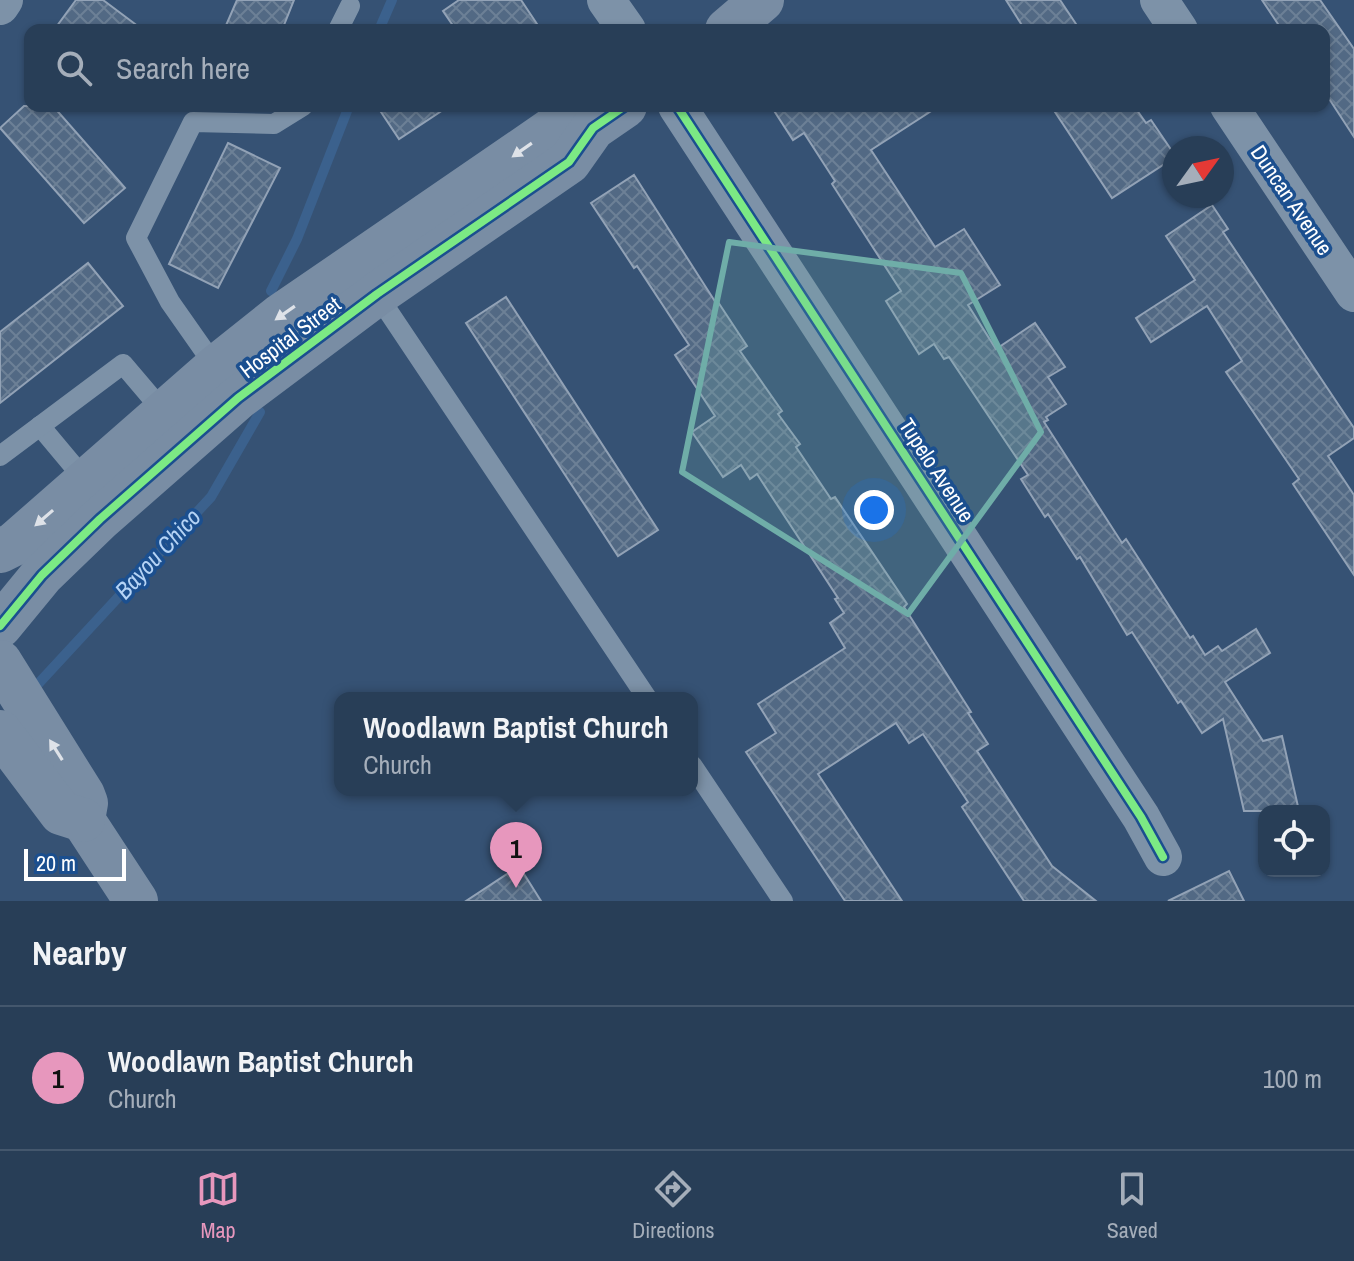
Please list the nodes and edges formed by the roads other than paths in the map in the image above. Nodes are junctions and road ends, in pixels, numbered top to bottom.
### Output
1 (4, 0) edge
2 (606, 0) edge
3 (762, 0) edge
4 (1159, 0) edge
5 (0, 6) edge
6 (350, 6) dead end
7 (341, 24) edge
8 (623, 24) edge
9 (734, 24) edge
10 (1175, 24) edge
11 (293, 112) edge
12 (681, 112) edge
13 (1233, 112) edge
14 (609, 117) edge
15 (366, 279) junction
16 (1354, 293) edge
17 (227, 383) junction
18 (40, 426) junction
19 (176, 427) junction
20 (0, 456) edge
21 (86, 481) junction
22 (0, 551) edge
23 (0, 626) edge
24 (0, 662) edge
25 (643, 692) edge
26 (0, 732) edge
27 (698, 774) edge
28 (83, 820) junction
29 (1163, 857) dead end
30 (136, 901) edge
31 (783, 901) edge

1 - 5 street
2 - 8 street
3 - 9 street
4 - 10 street
6 - 7 lane
11 - 17 lane
12 - 29 street, Tupelo Avenue
13 - 16 street, Duncan Avenue
14 - 15 street, Hospital Street
15 - 17 street, Hospital Street
15 - 25 lane
17 - 19 street, Hospital Street
18 - 19 lane
18 - 20 lane
18 - 21 lane
19 - 21 street, Hospital Street
19 - 23 street, Hospital Street
21 -> 22 street, Hospital Street
28 -> 24 street
26 - 28 street
27 - 31 lane
28 - 30 street

